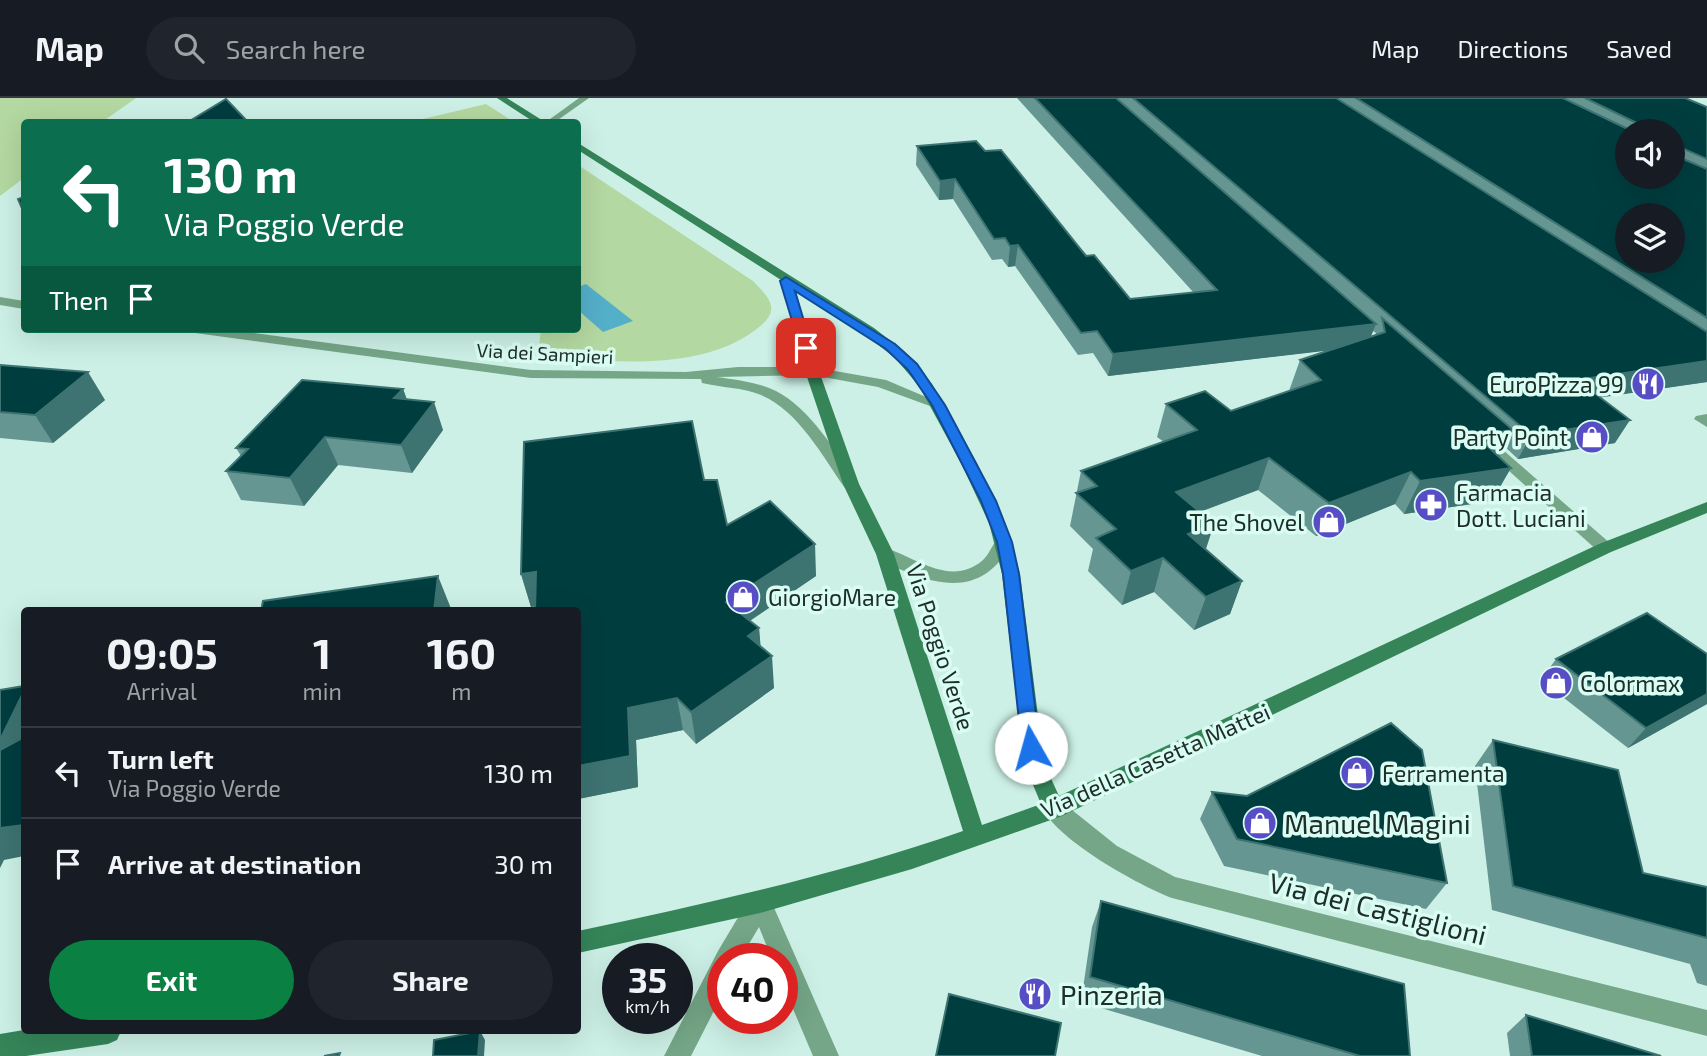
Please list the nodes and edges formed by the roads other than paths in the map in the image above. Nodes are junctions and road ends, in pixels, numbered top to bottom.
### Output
1 (500, 98) edge
2 (585, 98) edge
3 (535, 119) edge
4 (554, 119) edge
5 (581, 148) edge
6 (786, 281) junction
7 (0, 301) edge
8 (21, 304) edge
9 (224, 333) edge
10 (812, 371) junction
11 (686, 376) junction
12 (938, 405) junction
13 (1473, 430) edge
14 (851, 484) junction
15 (1707, 507) edge
16 (1004, 542) junction
17 (1605, 548) junction
18 (885, 554) junction
19 (1054, 808) junction
20 (975, 836) junction
21 (760, 902) junction
22 (581, 941) edge
23 (736, 943) edge
24 (707, 998) edge
25 (1707, 1023) edge
26 (87, 1034) edge
27 (0, 1047) edge
28 (677, 1056) edge
29 (826, 1056) edge

1 - 3 street
2 - 4 street
5 - 6 street
6 - 10 street, Via Poggio Verde
6 - 12 street
7 - 8 street
9 - 11 street, Via dei Sampieri
10 - 11 street, Via dei Sampieri
10 - 12 street
10 - 14 street, Via Poggio Verde
11 - 14 street
12 - 16 street
13 - 17 street
14 - 18 street, Via Poggio Verde
15 - 17 street, Via della Casetta Mattei
16 - 18 street, Via Poggio Verde
16 - 19 street
17 - 19 street, Via della Casetta Mattei
18 - 20 street, Via Poggio Verde
19 - 20 street, Via della Casetta Mattei
19 - 25 street, Via dei Castiglioni
20 - 21 street, Via della Casetta Mattei
21 - 22 street, Via della Casetta Mattei
21 - 23 street
21 - 29 street
24 - 28 street
26 - 27 street

